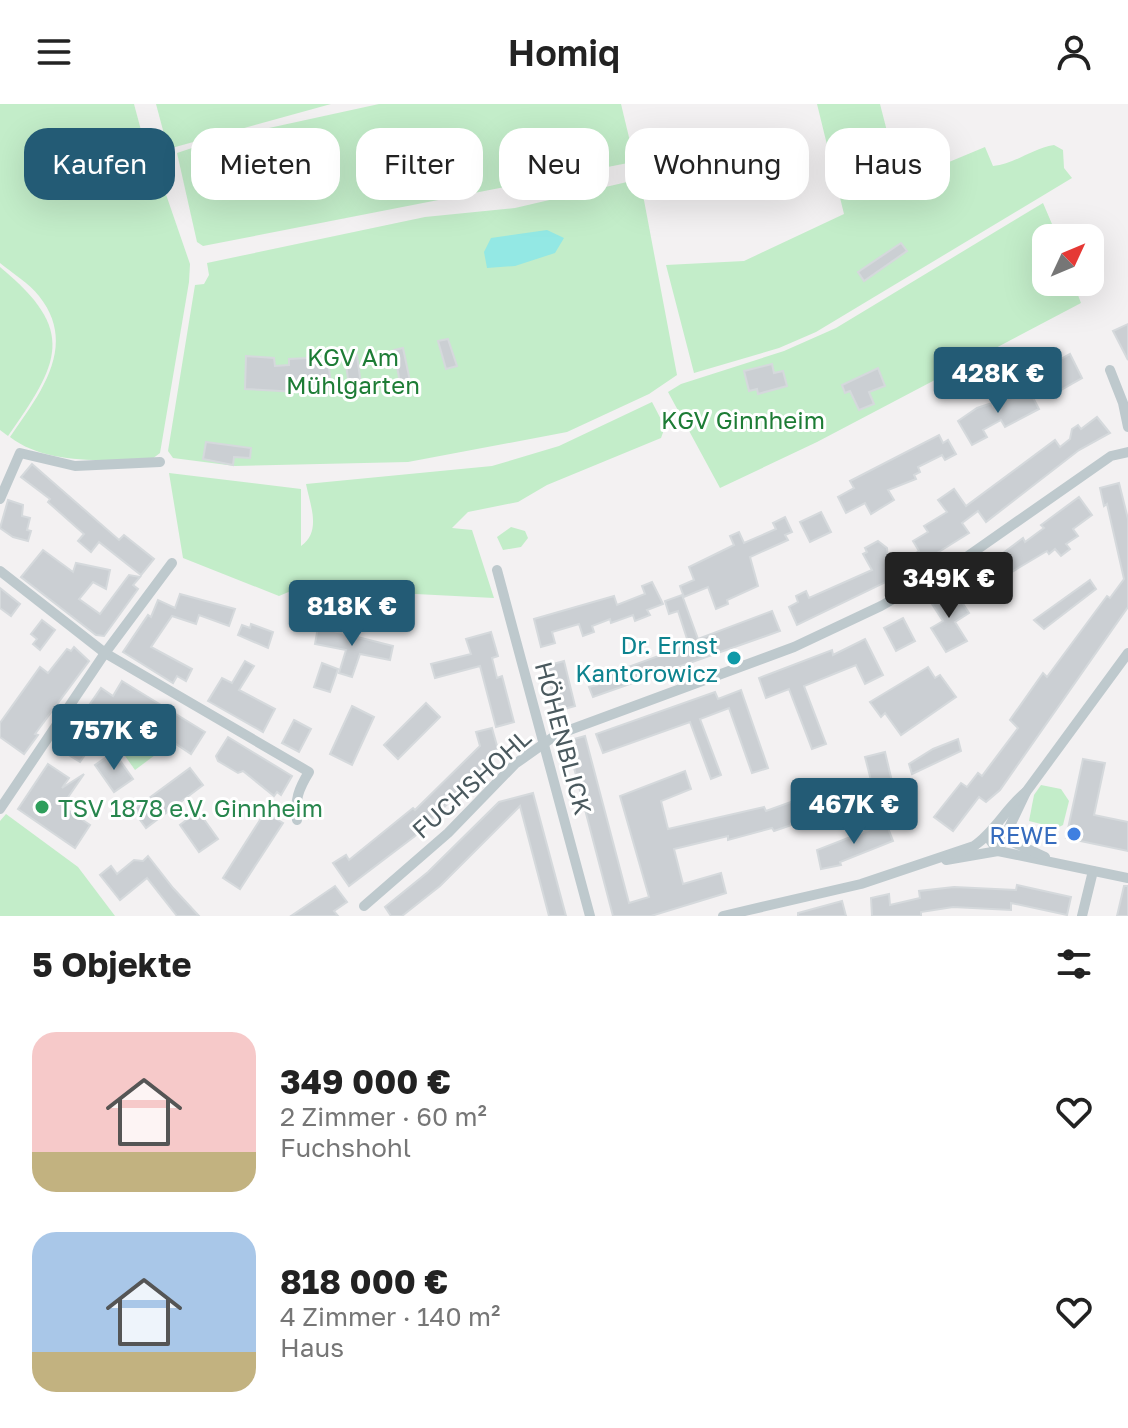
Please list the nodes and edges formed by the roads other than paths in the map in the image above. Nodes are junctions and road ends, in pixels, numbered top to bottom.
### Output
1 (1110, 370) dead end
2 (1128, 427) edge
3 (1128, 452) edge
4 (160, 462) dead end
5 (0, 499) edge
6 (172, 563) dead end
7 (497, 570) dead end
8 (0, 571) edge
9 (105, 653) junction
10 (1128, 653) edge
11 (546, 742) junction
12 (1026, 792) junction
13 (0, 809) edge
14 (297, 820) dead end
15 (988, 837) junction
16 (1006, 837) junction
17 (998, 851) junction
18 (936, 860) junction
19 (1062, 864) junction
20 (1093, 871) junction
21 (1128, 878) edge
22 (364, 906) dead end
23 (740, 914) edge
24 (590, 916) edge
25 (723, 916) edge
26 (1082, 916) edge

1 - 2 street
3 - 11 street, FUCHSHOHL
4 - 5 street
6 - 9 street
7 - 11 street, HÖHENBLICK
8 - 9 street
9 - 13 street
9 - 14 street
10 - 12 street
11 - 22 street, FUCHSHOHL
11 - 24 street, HÖHENBLICK
12 - 15 street
12 - 16 street
15 - 16 street
15 - 17 street
15 - 18 street
16 - 17 street
16 - 19 street
17 - 18 street
17 - 19 street
18 - 23 street
19 - 20 street
20 - 21 street
20 - 26 street
23 - 25 street

